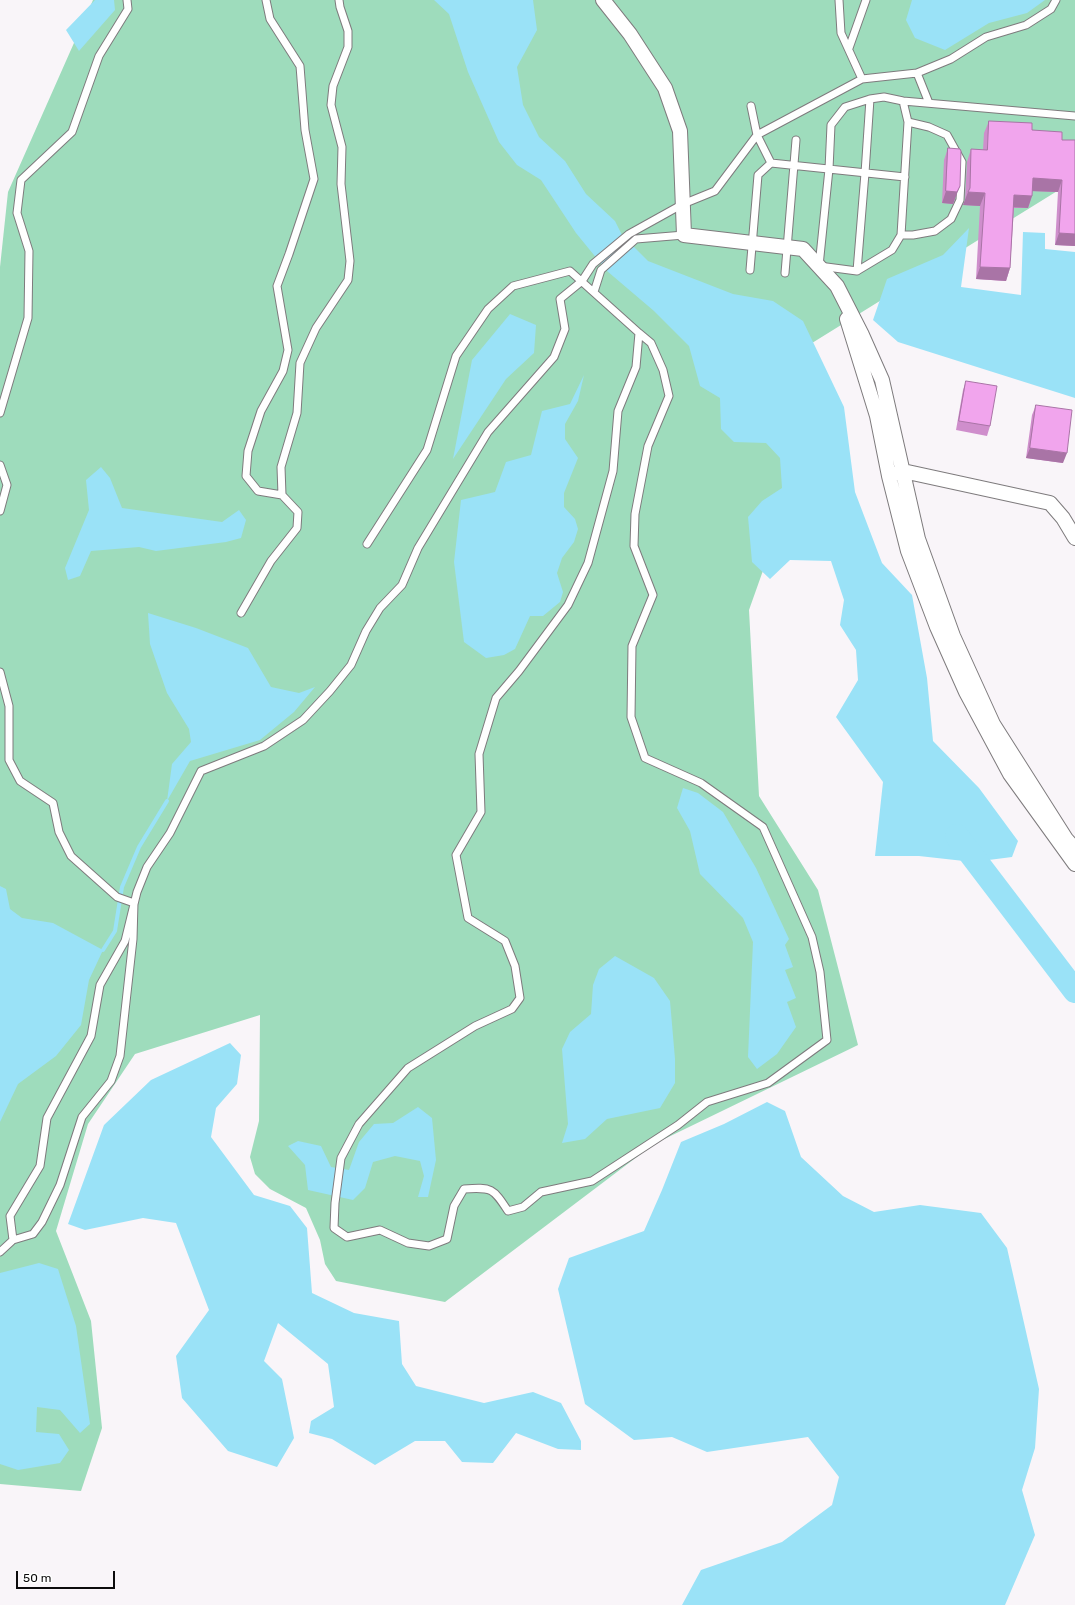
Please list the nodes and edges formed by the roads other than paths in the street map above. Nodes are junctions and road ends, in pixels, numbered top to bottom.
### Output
1 (128, 0) edge
2 (266, 0) edge
3 (339, 0) edge
4 (603, 0) edge
5 (840, 0) edge
6 (866, 0) edge
7 (1056, 0) edge
8 (849, 48) junction
9 (917, 73) junction
10 (862, 79) junction
11 (870, 99) junction
12 (902, 101) junction
13 (929, 103) junction
14 (751, 106) dead end
15 (1075, 116) edge
16 (908, 122) junction
17 (757, 136) junction
18 (796, 140) dead end
19 (771, 163) junction
20 (794, 166) junction
21 (829, 169) junction
22 (865, 173) junction
23 (905, 177) junction
24 (682, 204) junction
25 (684, 235) junction
26 (901, 235) junction
27 (752, 243) junction
28 (787, 247) junction
29 (819, 266) junction
30 (750, 270) dead end
31 (856, 271) junction
32 (785, 273) dead end
33 (582, 281) junction
34 (837, 286) junction
35 (594, 292) junction
36 (639, 333) junction
37 (0, 413) edge
38 (0, 465) edge
39 (903, 470) junction
40 (889, 476) junction
41 (282, 495) junction
42 (0, 511) edge
43 (1075, 538) edge
44 (367, 544) dead end
45 (242, 613) dead end
46 (0, 672) edge
47 (1075, 849) edge
48 (1075, 864) edge
49 (134, 903) junction
50 (13, 1240) junction
51 (0, 1252) edge

1 - 37 lane
2 - 41 lane
3 - 41 lane
4 - 24 street
5 - 8 lane
6 - 8 lane
7 - 9 lane
8 - 10 lane
9 - 10 lane
9 - 13 lane
10 - 17 lane
11 - 12 lane
11 - 21 lane
11 - 22 lane
12 - 13 lane
12 - 16 lane
13 - 15 lane
14 - 17 lane
16 - 23 lane
16 - 26 lane
17 - 19 lane
17 - 24 lane
18 - 20 lane
19 - 20 lane
19 - 27 lane
20 - 21 lane
20 - 28 lane
21 - 22 lane
21 - 29 lane
22 - 23 lane
22 - 31 lane
23 - 26 lane
24 - 25 street
24 - 33 lane
25 - 27 street
25 - 35 lane
26 - 31 lane
27 - 28 street
27 - 30 lane
28 - 29 street
28 - 32 lane
29 - 31 lane
29 - 34 street
33 - 35 lane
33 - 44 lane
33 - 49 lane
34 - 39 street
34 - 40 street
35 - 36 lane
36 - 36 lane
38 - 42 lane
39 - 40 street
39 - 43 street
39 - 47 street
40 - 48 street
41 - 45 lane
46 - 49 lane
49 - 50 lane
49 - 50 lane
50 - 51 lane

